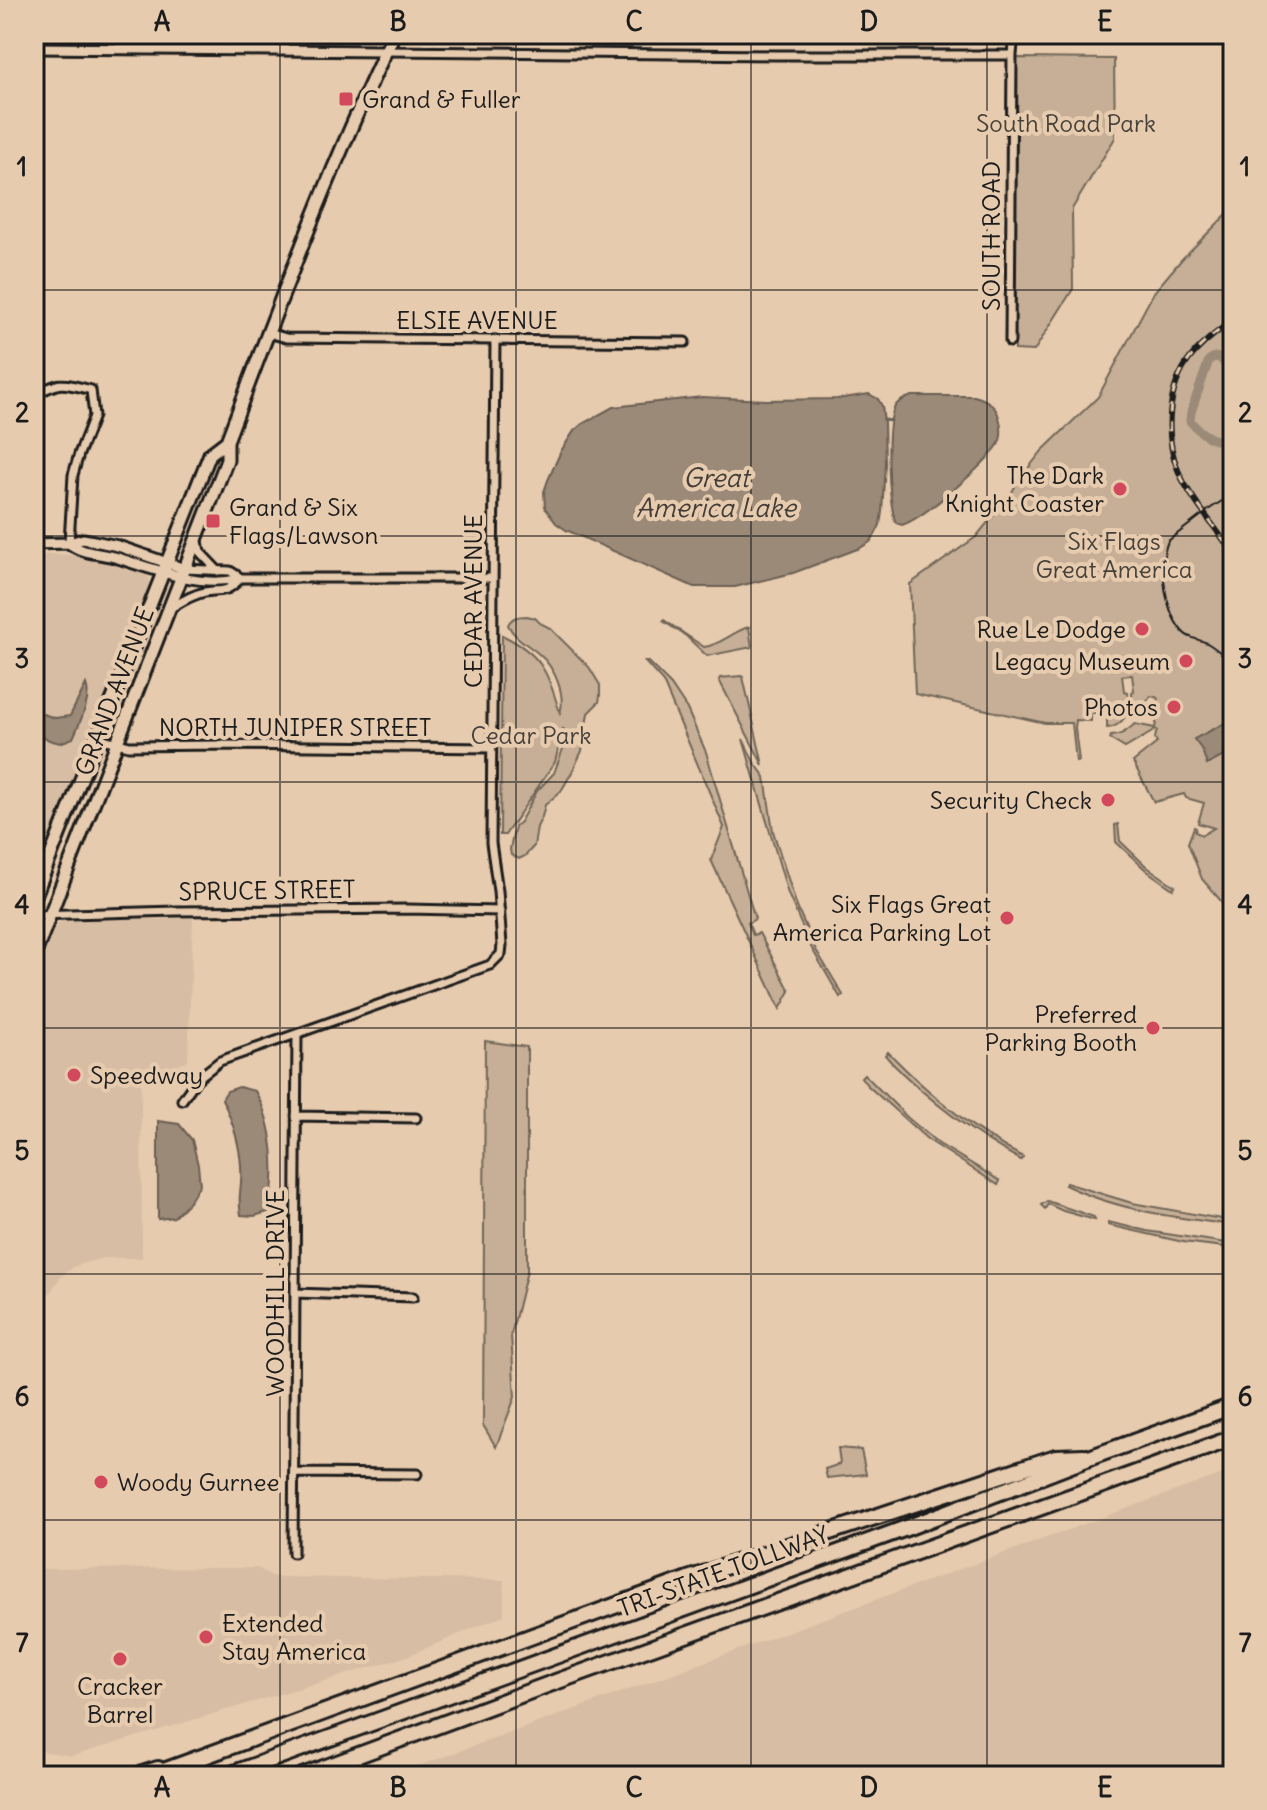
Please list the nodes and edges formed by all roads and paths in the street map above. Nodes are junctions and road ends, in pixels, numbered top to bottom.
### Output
1 (192, 34) edge
2 (394, 34) edge
3 (1014, 34) edge
4 (34, 48) edge
5 (192, 49) junction
6 (386, 51) junction
7 (1012, 55) junction
8 (269, 333) junction
9 (495, 340) junction
10 (685, 342) dead end
11 (1010, 342) dead end
12 (34, 395) edge
13 (227, 441) junction
14 (198, 536) junction
15 (69, 543) junction
16 (34, 544) edge
17 (165, 568) junction
18 (218, 571) junction
19 (183, 573) junction
20 (241, 578) junction
21 (493, 578) junction
22 (169, 609) junction
23 (99, 738) junction
24 (118, 744) junction
25 (491, 748) junction
26 (34, 898) edge
27 (500, 911) junction
28 (50, 914) junction
29 (34, 915) edge
30 (34, 956) edge
31 (297, 1034) junction
32 (182, 1100) dead end
33 (296, 1116) junction
34 (416, 1118) dead end
35 (295, 1293) junction
36 (413, 1297) dead end
37 (1233, 1406) edge
38 (1233, 1438) edge
39 (1097, 1455) junction
40 (294, 1473) junction
41 (417, 1474) dead end
42 (293, 1553) dead end
43 (193, 1759) junction
44 (136, 1776) edge
45 (150, 1776) edge
46 (226, 1776) edge
47 (302, 1776) edge

1 - 5 street
2 - 6 main road, GRAND AVENUE
3 - 7 street, SOUTH ROAD
4 - 5 street
5 - 6 street
6 - 7 street
6 - 8 main road, GRAND AVENUE
7 - 11 street, SOUTH ROAD
8 - 9 street, ELSIE AVENUE
8 - 13 main road, GRAND AVENUE
9 - 10 street, ELSIE AVENUE
9 - 21 street, CEDAR AVENUE
12 - 15 street
13 - 14 main road, GRAND AVENUE
13 - 17 main road, GRAND AVENUE
14 - 18 street
14 - 19 main road, GRAND AVENUE
15 - 16 street
15 - 17 street
17 - 19 street
17 - 23 main road, GRAND AVENUE
18 - 19 street
18 - 20 street
19 - 20 street
19 - 22 main road, GRAND AVENUE
20 - 21 street
20 - 22 street
21 - 25 street, CEDAR AVENUE
22 - 24 main road, GRAND AVENUE
23 - 24 street, NORTH JUNIPER STREET
23 - 26 main road, GRAND AVENUE
24 - 25 street, NORTH JUNIPER STREET
24 - 28 main road, GRAND AVENUE
25 - 27 street, CEDAR AVENUE
27 - 28 street, SPRUCE STREET
27 - 31 street, CEDAR AVENUE
28 - 29 street, SPRUCE STREET
28 - 30 main road, GRAND AVENUE
31 - 32 street
31 - 33 street, WOODHILL DRIVE
33 - 34 street
33 - 35 street, WOODHILL DRIVE
35 - 36 street
35 - 40 street, WOODHILL DRIVE
37 - 39 highway, TRI-STATE TOLLWAY
38 - 47 highway, TRI-STATE TOLLWAY
39 - 43 highway
39 - 46 highway, TRI-STATE TOLLWAY
40 - 41 street
40 - 42 street, WOODHILL DRIVE
43 - 44 highway
43 - 45 highway

